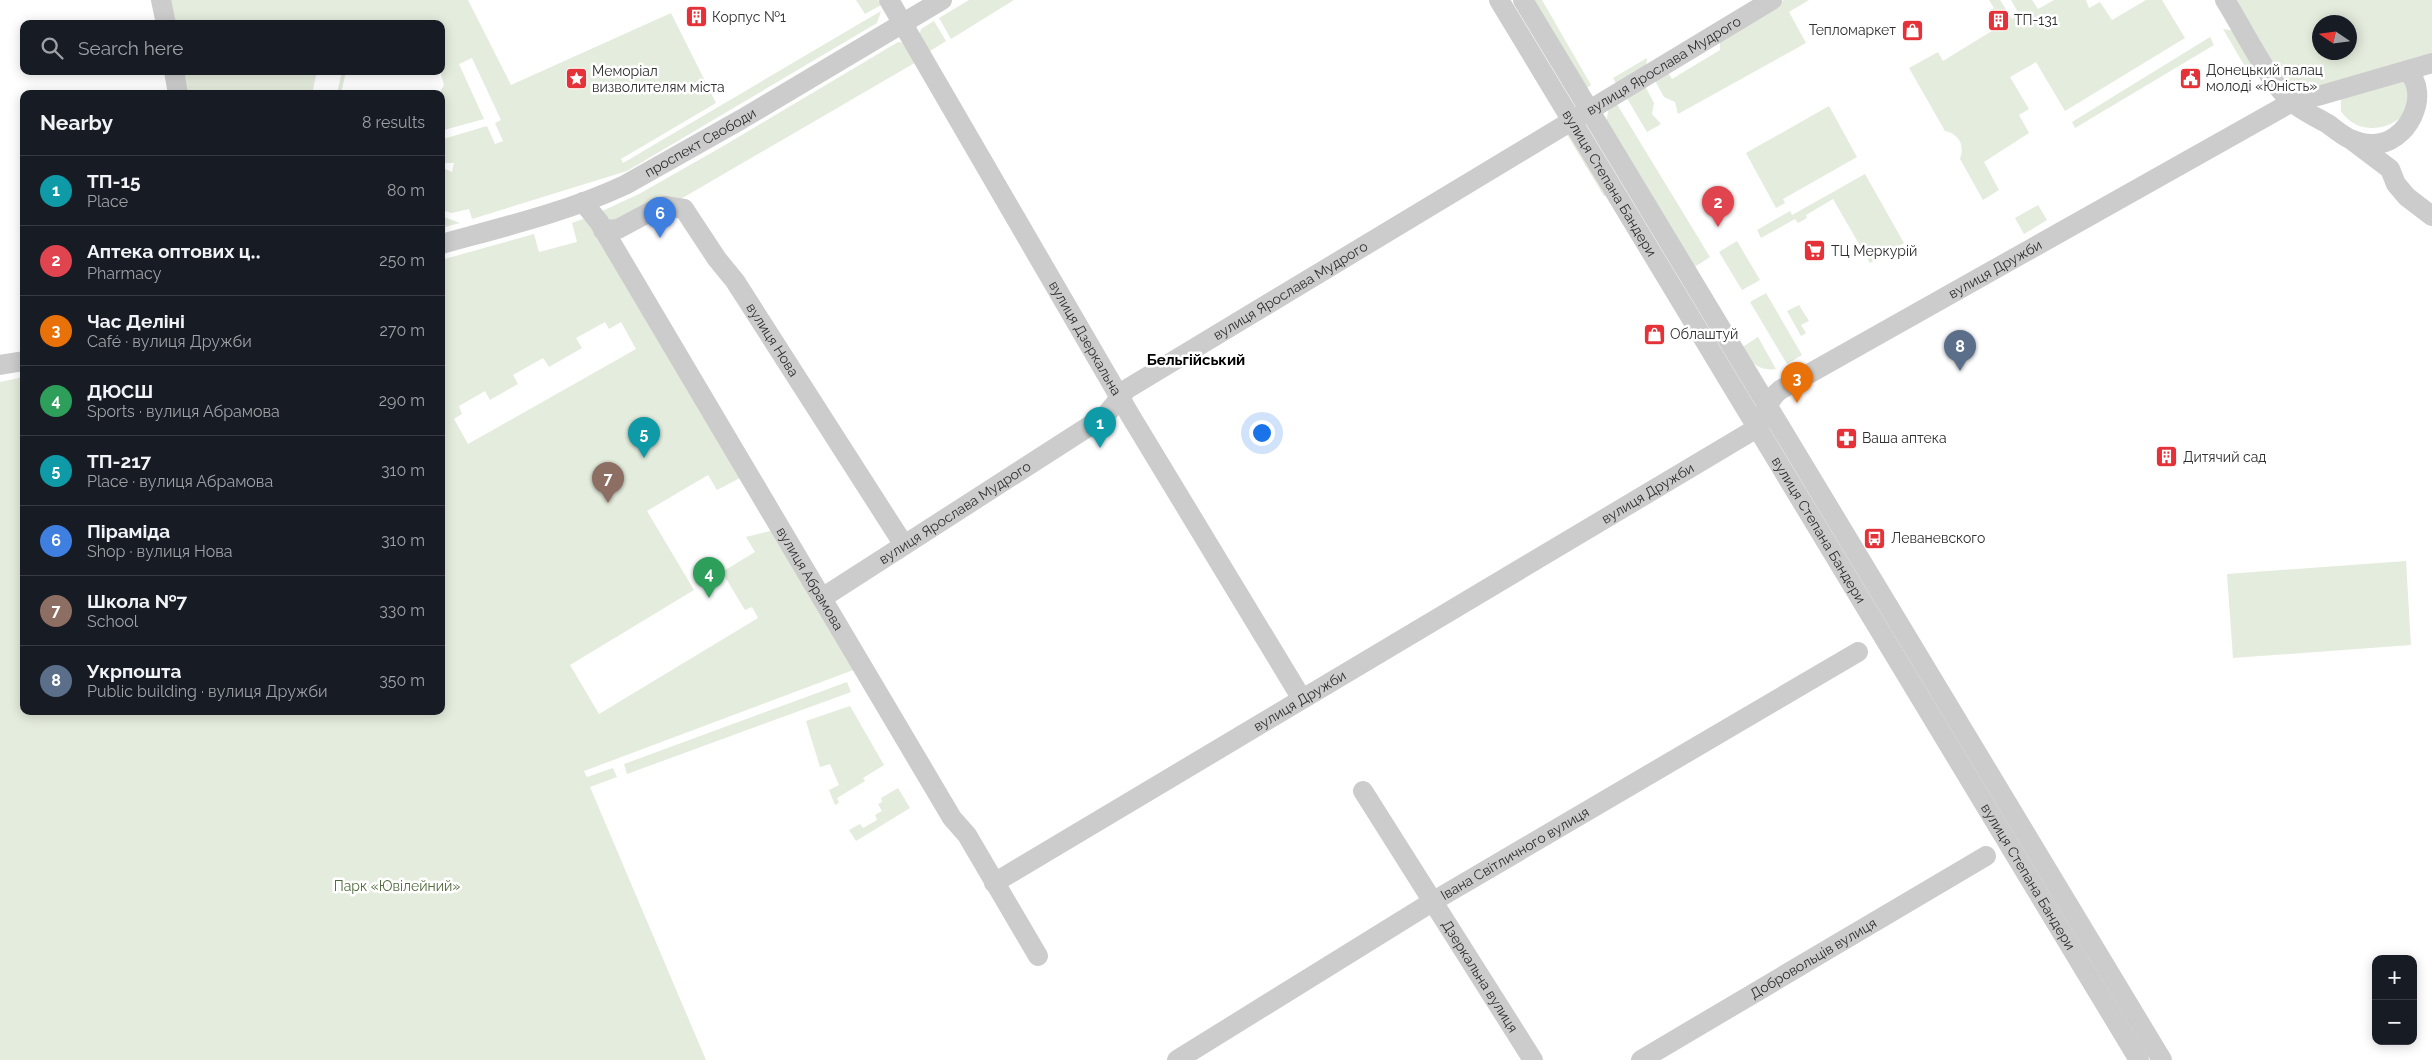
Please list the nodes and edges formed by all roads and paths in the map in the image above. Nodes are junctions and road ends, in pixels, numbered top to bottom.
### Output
1 (161, 0) edge
2 (889, 0) edge
3 (942, 0) edge
4 (1499, 0) edge
5 (1522, 0) edge
6 (1772, 0) edge
7 (2225, 0) edge
8 (165, 20) edge
9 (903, 24) junction
10 (2432, 63) edge
11 (2407, 71) junction
12 (175, 75) edge
13 (2342, 89) junction
14 (177, 90) edge
15 (2286, 95) junction
16 (2429, 106) edge
17 (1589, 110) junction
18 (1571, 120) junction
19 (2342, 134) junction
20 (2402, 135) junction
21 (2390, 169) junction
22 (583, 202) junction
23 (2432, 216) edge
24 (604, 230) junction
25 (445, 243) edge
26 (20, 362) edge
27 (0, 366) edge
28 (1120, 396) junction
29 (1766, 404) junction
30 (1757, 428) junction
31 (904, 545) junction
32 (822, 598) junction
33 (1858, 652) dead end
34 (1302, 699) junction
35 (1363, 791) dead end
36 (1986, 856) dead end
37 (994, 883) junction
38 (1432, 902) junction
39 (2060, 909) junction
40 (1038, 956) dead end
41 (1177, 1060) edge
42 (1532, 1060) edge
43 (1642, 1060) edge
44 (2139, 1060) edge
45 (2162, 1060) edge

1 - 8 street
2 - 9 street, вулиця Дзеркальна
3 - 9 street, проспект Свободи
4 - 18 street, вулиця Степана Бандери
5 - 17 street, вулиця Степана Бандери
6 - 17 street, вулиця Ярослава Мудрого
7 - 15 street
9 - 22 street, проспект Свободи
9 - 28 street, вулиця Дзеркальна
10 - 11 street
11 - 13 street
11 - 16 street
12 - 14 street
13 - 15 street
13 - 19 street
15 - 19 street
15 - 29 street, вулиця Дружби
16 - 20 street
17 - 18 street, вулиця Ярослава Мудрого
17 - 29 street, вулиця Степана Бандери
18 - 28 street, вулиця Ярослава Мудрого
18 - 30 street, вулиця Степана Бандери
19 - 20 street
19 - 21 street
20 - 21 street
21 - 23 street
22 - 24 street, вулиця Абрамова
22 - 25 street, проспект Свободи
24 - 31 street, вулиця Нова
24 - 32 street, вулиця Абрамова
26 - 27 street
28 - 31 street, вулиця Ярослава Мудрого
28 - 34 street, вулиця Дзеркальна
29 - 30 street, вулиця Дружби
29 - 39 street, вулиця Степана Бандери
30 - 34 street, вулиця Дружби
30 - 39 street, вулиця Степана Бандери
31 - 32 street, вулиця Ярослава Мудрого
32 - 37 street, вулиця Абрамова
33 - 38 street, Івана Світличного вулиця
34 - 37 street, вулиця Дружби
35 - 38 street, Дзеркальна вулиця
36 - 43 street, Добровольців вулиця
37 - 40 street, вулиця Абрамова
38 - 41 street, Івана Світличного вулиця
38 - 42 street, Дзеркальна вулиця
39 - 44 street, вулиця Степана Бандери
39 - 45 street, вулиця Степана Бандери

